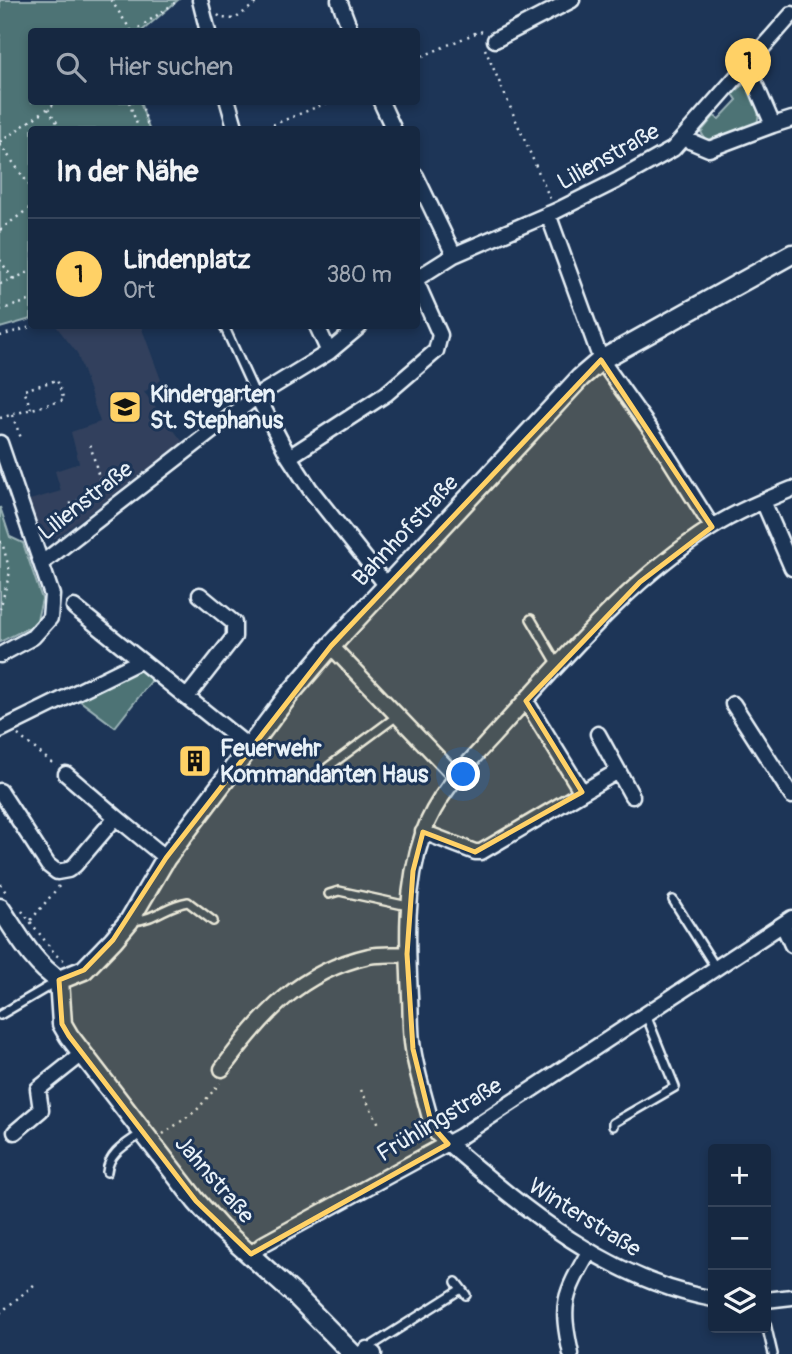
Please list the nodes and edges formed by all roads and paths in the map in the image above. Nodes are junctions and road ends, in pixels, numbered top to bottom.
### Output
1 (111, 0) edge
2 (178, 0) edge
3 (200, 0) edge
4 (260, 0) edge
5 (339, 0) edge
6 (572, 0) edge
7 (212, 9) dead end
8 (792, 14) edge
9 (130, 28) edge
10 (139, 28) edge
11 (207, 28) edge
12 (350, 28) edge
13 (495, 40) junction
14 (420, 57) edge
15 (747, 65) junction
16 (52, 105) edge
17 (130, 105) edge
18 (142, 105) edge
19 (229, 105) edge
20 (322, 105) edge
21 (382, 105) edge
22 (47, 108) junction
23 (792, 119) edge
24 (773, 125) junction
25 (59, 126) edge
26 (137, 126) edge
27 (148, 126) edge
28 (235, 126) edge
29 (270, 126) edge
30 (392, 126) edge
31 (681, 140) junction
32 (0, 143) edge
33 (28, 183) edge
34 (420, 184) edge
35 (28, 209) edge
36 (552, 213) junction
37 (0, 230) edge
38 (792, 254) edge
39 (454, 255) junction
40 (0, 260) edge
41 (28, 273) edge
42 (420, 277) edge
43 (13, 279) junction
44 (0, 284) edge
45 (420, 289) edge
46 (28, 301) edge
47 (0, 310) edge
48 (28, 328) edge
49 (225, 329) edge
50 (318, 329) edge
51 (356, 329) edge
52 (0, 336) edge
53 (329, 352) junction
54 (601, 360) junction
55 (257, 396) junction
56 (31, 409) junction
57 (12, 415) junction
58 (0, 418) edge
59 (21, 438) dead end
60 (89, 440) dead end
61 (0, 443) edge
62 (289, 457) junction
63 (792, 489) edge
64 (763, 501) junction
65 (70, 504) dead end
66 (712, 527) junction
67 (0, 542) edge
68 (42, 564) junction
69 (792, 568) edge
70 (387, 586) junction
71 (200, 595) dead end
72 (1, 606) edge
73 (74, 607) dead end
74 (531, 619) dead end
75 (331, 646) junction
76 (0, 655) edge
77 (140, 661) junction
78 (559, 666) junction
79 (187, 697) junction
80 (526, 701) junction
81 (733, 704) dead end
82 (397, 716) junction
83 (4, 728) edge
84 (598, 734) dead end
85 (250, 748) junction
86 (328, 767) dead end
87 (618, 771) junction
88 (66, 774) joint
89 (456, 777) junction
90 (0, 791) edge
91 (582, 792) junction
92 (632, 796) dead end
93 (792, 796) edge
94 (116, 817) junction
95 (424, 832) junction
96 (166, 858) junction
97 (68, 870) junction
98 (0, 884) edge
99 (329, 894) dead end
100 (673, 900) dead end
101 (7, 905) edge
102 (408, 906) junction
103 (22, 911) dead end
104 (30, 921) junction
105 (129, 921) junction
106 (213, 921) dead end
107 (788, 921) edge
108 (792, 945) edge
109 (407, 954) junction
110 (68, 961) dead end
111 (716, 969) junction
112 (59, 980) junction
113 (646, 1014) junction
114 (0, 1015) edge
115 (82, 1054) junction
116 (222, 1069) joint
117 (361, 1090) dead end
118 (380, 1126) dead end
119 (613, 1126) dead end
120 (15, 1132) dead end
121 (148, 1137) junction
122 (448, 1144) junction
123 (107, 1172) dead end
124 (589, 1252) junction
125 (251, 1254) junction
126 (456, 1282) dead end
127 (35, 1284) dead end
128 (792, 1297) edge
129 (708, 1298) edge
130 (771, 1299) edge
131 (0, 1313) edge
132 (768, 1333) edge
133 (364, 1353) edge
134 (571, 1354) edge
135 (773, 1354) edge

1 - 9 path
2 - 10 path
3 - 11 street
4 - 7 path
5 - 12 street
6 - 13 street
8 - 15 street, Lilienstraße
13 - 14 path
13 - 36 path
15 - 24 street
15 - 31 street, Lilienstraße
16 - 22 path
17 - 26 path
18 - 27 path
19 - 28 street
20 - 29 path
21 - 30 street
22 - 25 path
22 - 32 path
23 - 24 street
24 - 31 street
31 - 36 street, Lilienstraße
32 - 33 path
34 - 39 street
35 - 37 path
36 - 39 street, Lilienstraße
36 - 54 street
38 - 54 street, Bahnhofstraße
39 - 42 street
40 - 43 path
41 - 43 path
43 - 44 path
45 - 62 street
46 - 47 path
48 - 52 path
49 - 55 lane
50 - 53 street
51 - 53 street, Lilienstraße
53 - 55 street, Lilienstraße
54 - 66 street
54 - 70 street, Bahnhofstraße
55 - 62 street
55 - 68 street, Lilienstraße
56 - 56 path
56 - 57 path
57 - 58 path
57 - 59 path
60 - 65 path
61 - 68 street
62 - 70 street
63 - 64 street, Winterstraße
64 - 66 street, Winterstraße
64 - 69 street
66 - 78 street, Winterstraße
67 - 72 path
68 - 76 street
70 - 75 street, Bahnhofstraße
71 - 79 street
73 - 77 street
74 - 78 lane
75 - 82 street
75 - 85 street, Bahnhofstraße
77 - 79 street
77 - 83 street
78 - 80 street, Winterstraße
79 - 85 street
80 - 89 street, Winterstraße
80 - 91 street
81 - 93 street
82 - 86 lane
82 - 89 street
83 - 88 path
84 - 87 street
85 - 96 street, Bahnhofstraße
87 - 91 street
87 - 92 street
88 - 94 street
89 - 95 street, Winterstraße
90 - 97 street
91 - 95 street
94 - 96 street
94 - 97 street
95 - 102 street, Winterstraße
96 - 105 street, Bahnhofstraße
97 - 104 path
98 - 101 path
99 - 102 lane
100 - 111 lane
101 - 112 street
102 - 109 street, Winterstraße
103 - 104 path
104 - 110 path
105 - 106 lane
105 - 112 street, Bahnhofstraße
107 - 108 street
107 - 111 street, Frühlingstraße
109 - 116 street
109 - 122 street, Winterstraße
111 - 113 street, Frühlingstraße
112 - 114 lane
112 - 115 street, Jahnstraße
113 - 119 lane
113 - 122 street, Frühlingstraße
115 - 120 street
115 - 121 street, Jahnstraße
116 - 121 path
117 - 118 path
121 - 123 lane
121 - 125 street, Jahnstraße
122 - 124 street, Winterstraße
122 - 125 street, Frühlingstraße
124 - 129 street, Winterstraße
124 - 134 street
125 - 133 street, Jahnstraße
126 - 133 lane, Jahnstraße
127 - 131 path
128 - 130 street
132 - 135 lane

